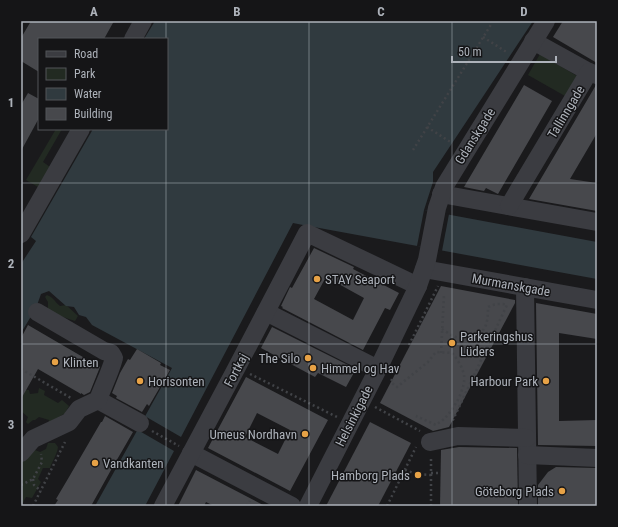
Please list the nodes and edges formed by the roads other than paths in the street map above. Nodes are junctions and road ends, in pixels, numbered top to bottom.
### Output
1 (143, 21) edge
2 (546, 21) edge
3 (134, 38) edge
4 (533, 41) junction
5 (593, 74) edge
6 (80, 130) edge
7 (439, 201) junction
8 (509, 206) junction
9 (597, 222) edge
10 (22, 228) edge
11 (307, 233) joint
12 (423, 272) junction
13 (525, 287) junction
14 (597, 300) edge
15 (37, 312) dead end
16 (266, 312) junction
17 (386, 372) junction
18 (98, 400) junction
19 (140, 424) road end
20 (424, 444) road end
21 (527, 446) junction
22 (21, 453) edge
23 (191, 453) junction
24 (597, 458) edge
25 (163, 506) edge
26 (292, 506) edge
27 (308, 506) edge
28 (528, 506) edge

1 - 3 street
2 - 4 street, Gdanskgade
4 - 5 street, Tallinngade
4 - 7 street, Gdanskgade
5 - 8 street, Tallinngade
6 - 10 street
7 - 8 street
7 - 12 street, Gdanskgade
8 - 9 street
11 - 12 street, Murmanskgade
11 - 16 street, Fortkaj
12 - 13 street, Murmanskgade
12 - 17 street, Helsinkigade
13 - 14 street, Murmanskgade
13 - 21 street
15 - 18 street
16 - 17 street
16 - 23 street, Fortkaj
17 - 27 street, Helsinkigade
18 - 19 street
18 - 22 street
20 - 21 street
21 - 24 street
21 - 28 street
23 - 25 street, Fortkaj
23 - 26 street

